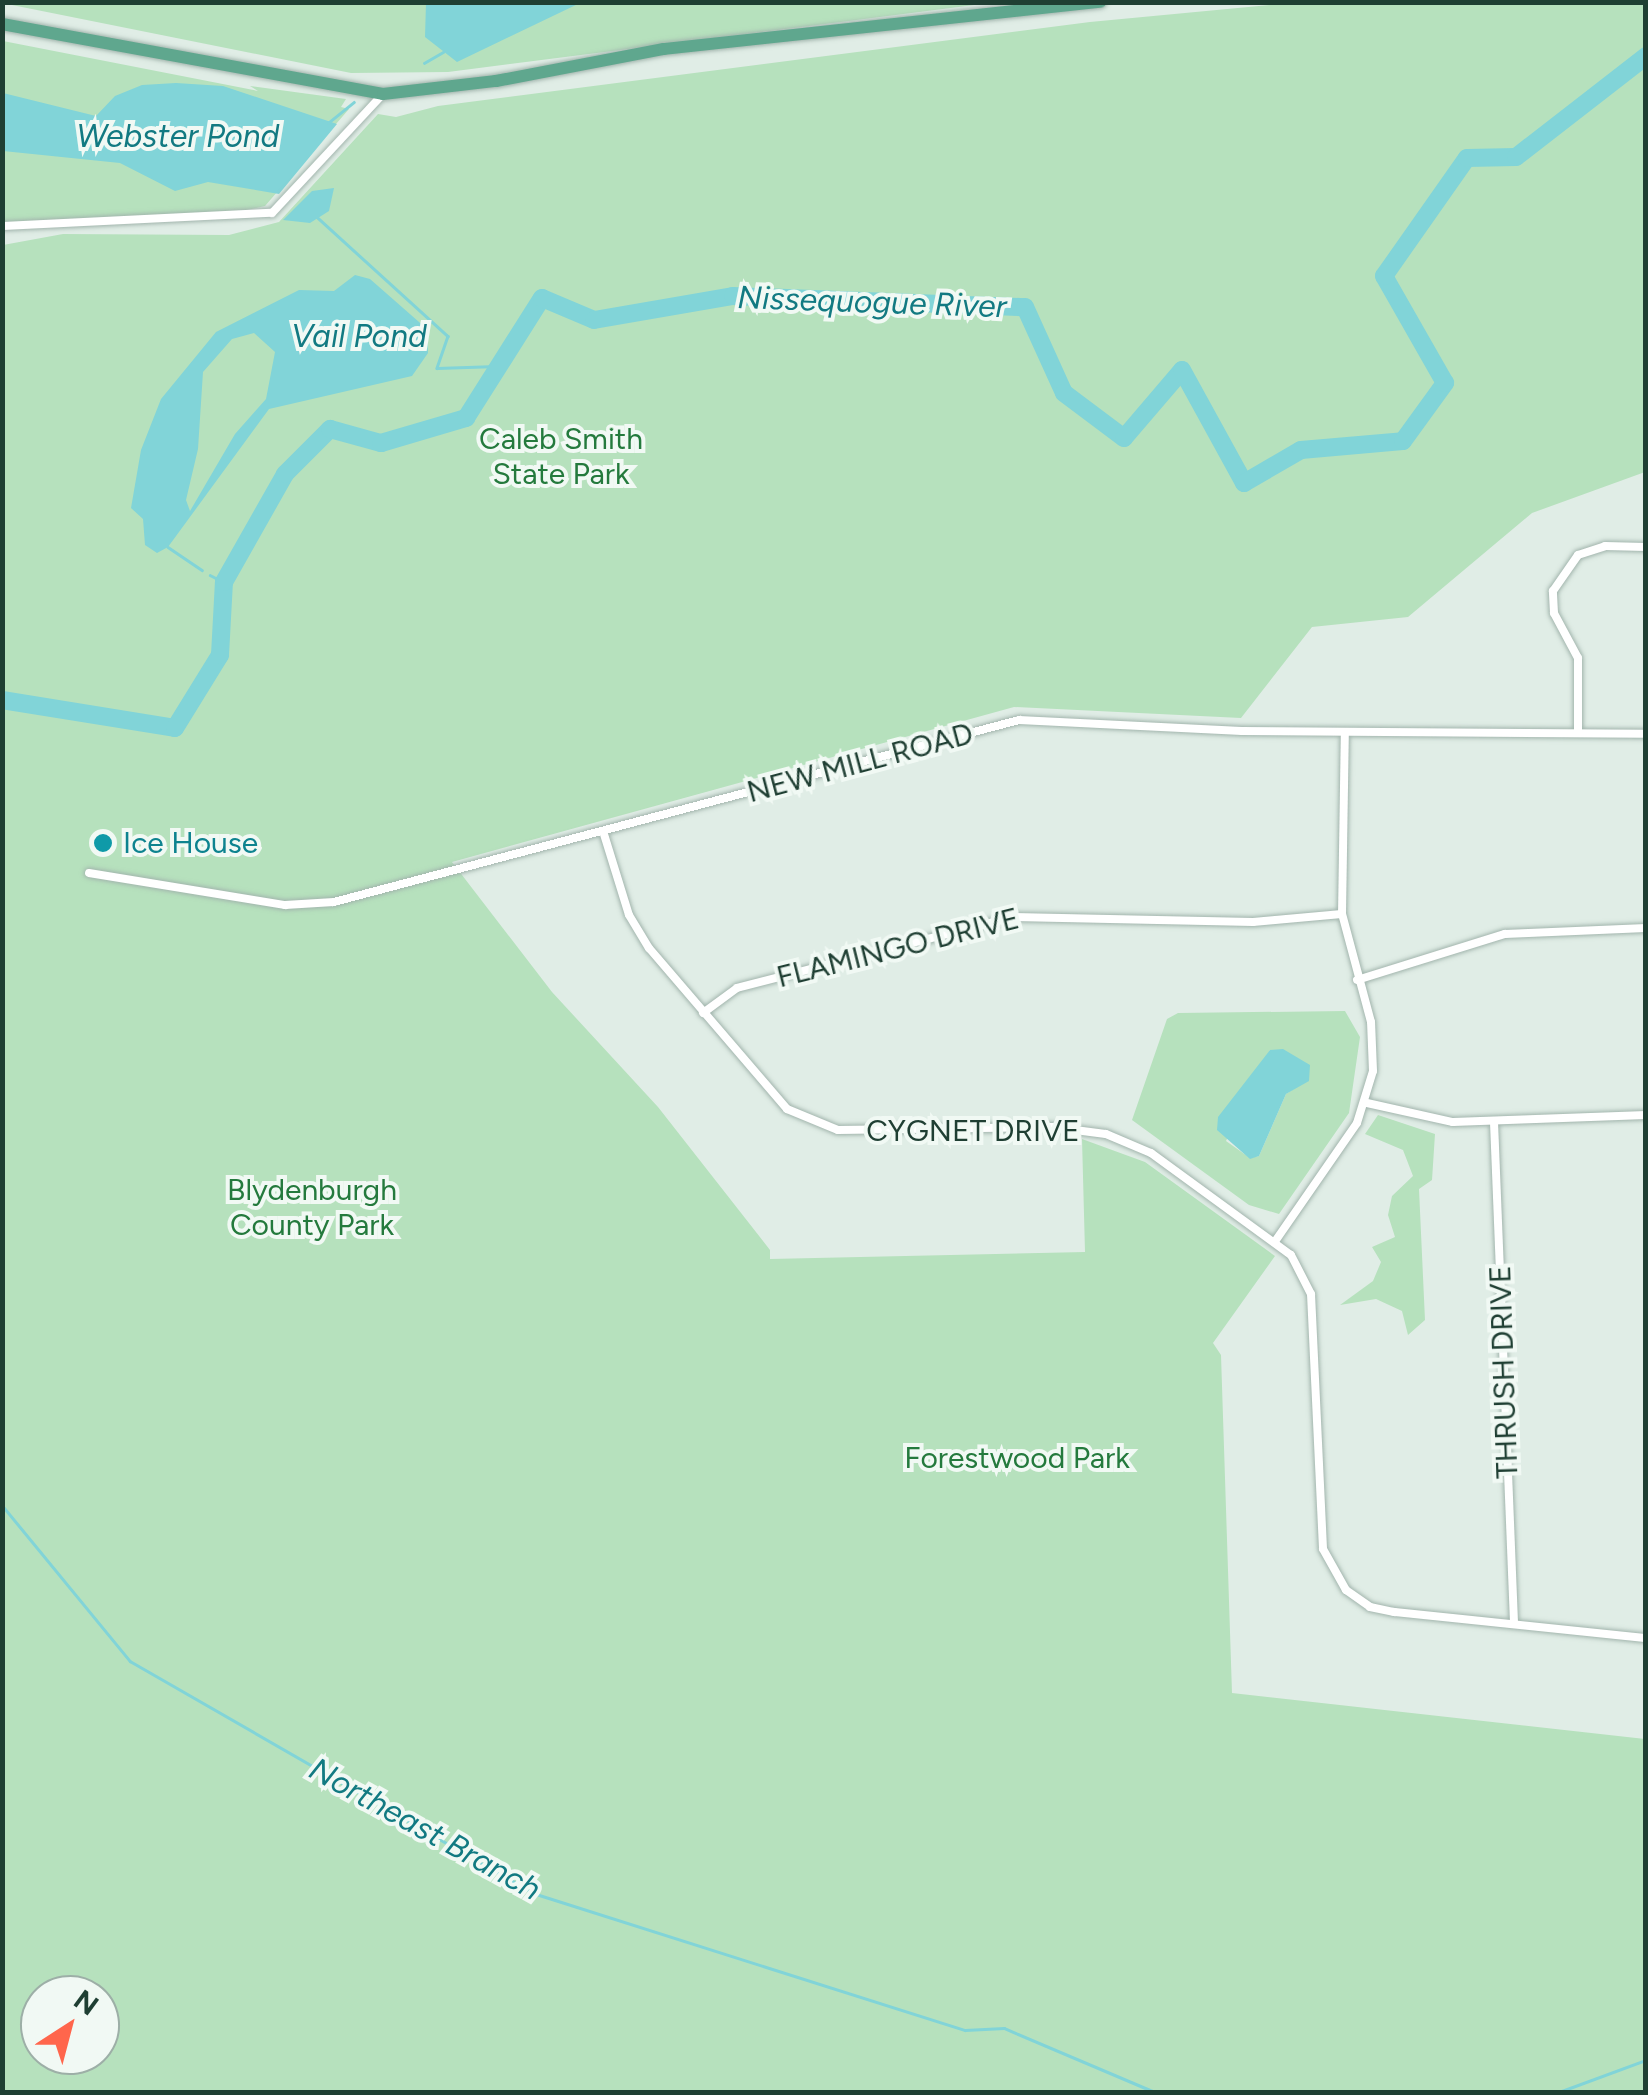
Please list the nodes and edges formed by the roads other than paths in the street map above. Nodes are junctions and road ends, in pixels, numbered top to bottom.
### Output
1 (1100, 2) edge
2 (2, 24) edge
3 (383, 94) junction
4 (2, 226) edge
5 (1646, 548) edge
6 (1578, 731) junction
7 (1345, 732) junction
8 (1646, 734) edge
9 (603, 831) junction
10 (88, 873) dead end
11 (1342, 914) junction
12 (1646, 928) edge
13 (1357, 980) junction
14 (703, 1013) junction
15 (1368, 1102) junction
16 (1646, 1115) edge
17 (1494, 1122) junction
18 (1276, 1240) junction
19 (1514, 1623) junction
20 (1646, 1638) edge

1 - 3 main road
2 - 3 main road
3 - 4 street
5 - 6 street
6 - 7 street, NEW MILL ROAD
6 - 8 street, NEW MILL ROAD
7 - 9 street, NEW MILL ROAD
7 - 11 street
9 - 10 street, NEW MILL ROAD
9 - 14 street, CYGNET DRIVE
11 - 13 street
11 - 14 street, FLAMINGO DRIVE
12 - 13 street
13 - 15 street
14 - 18 street, CYGNET DRIVE
15 - 17 street
15 - 18 street
16 - 17 street
17 - 19 street, THRUSH DRIVE
18 - 19 street, CYGNET DRIVE
19 - 20 street, CYGNET DRIVE

